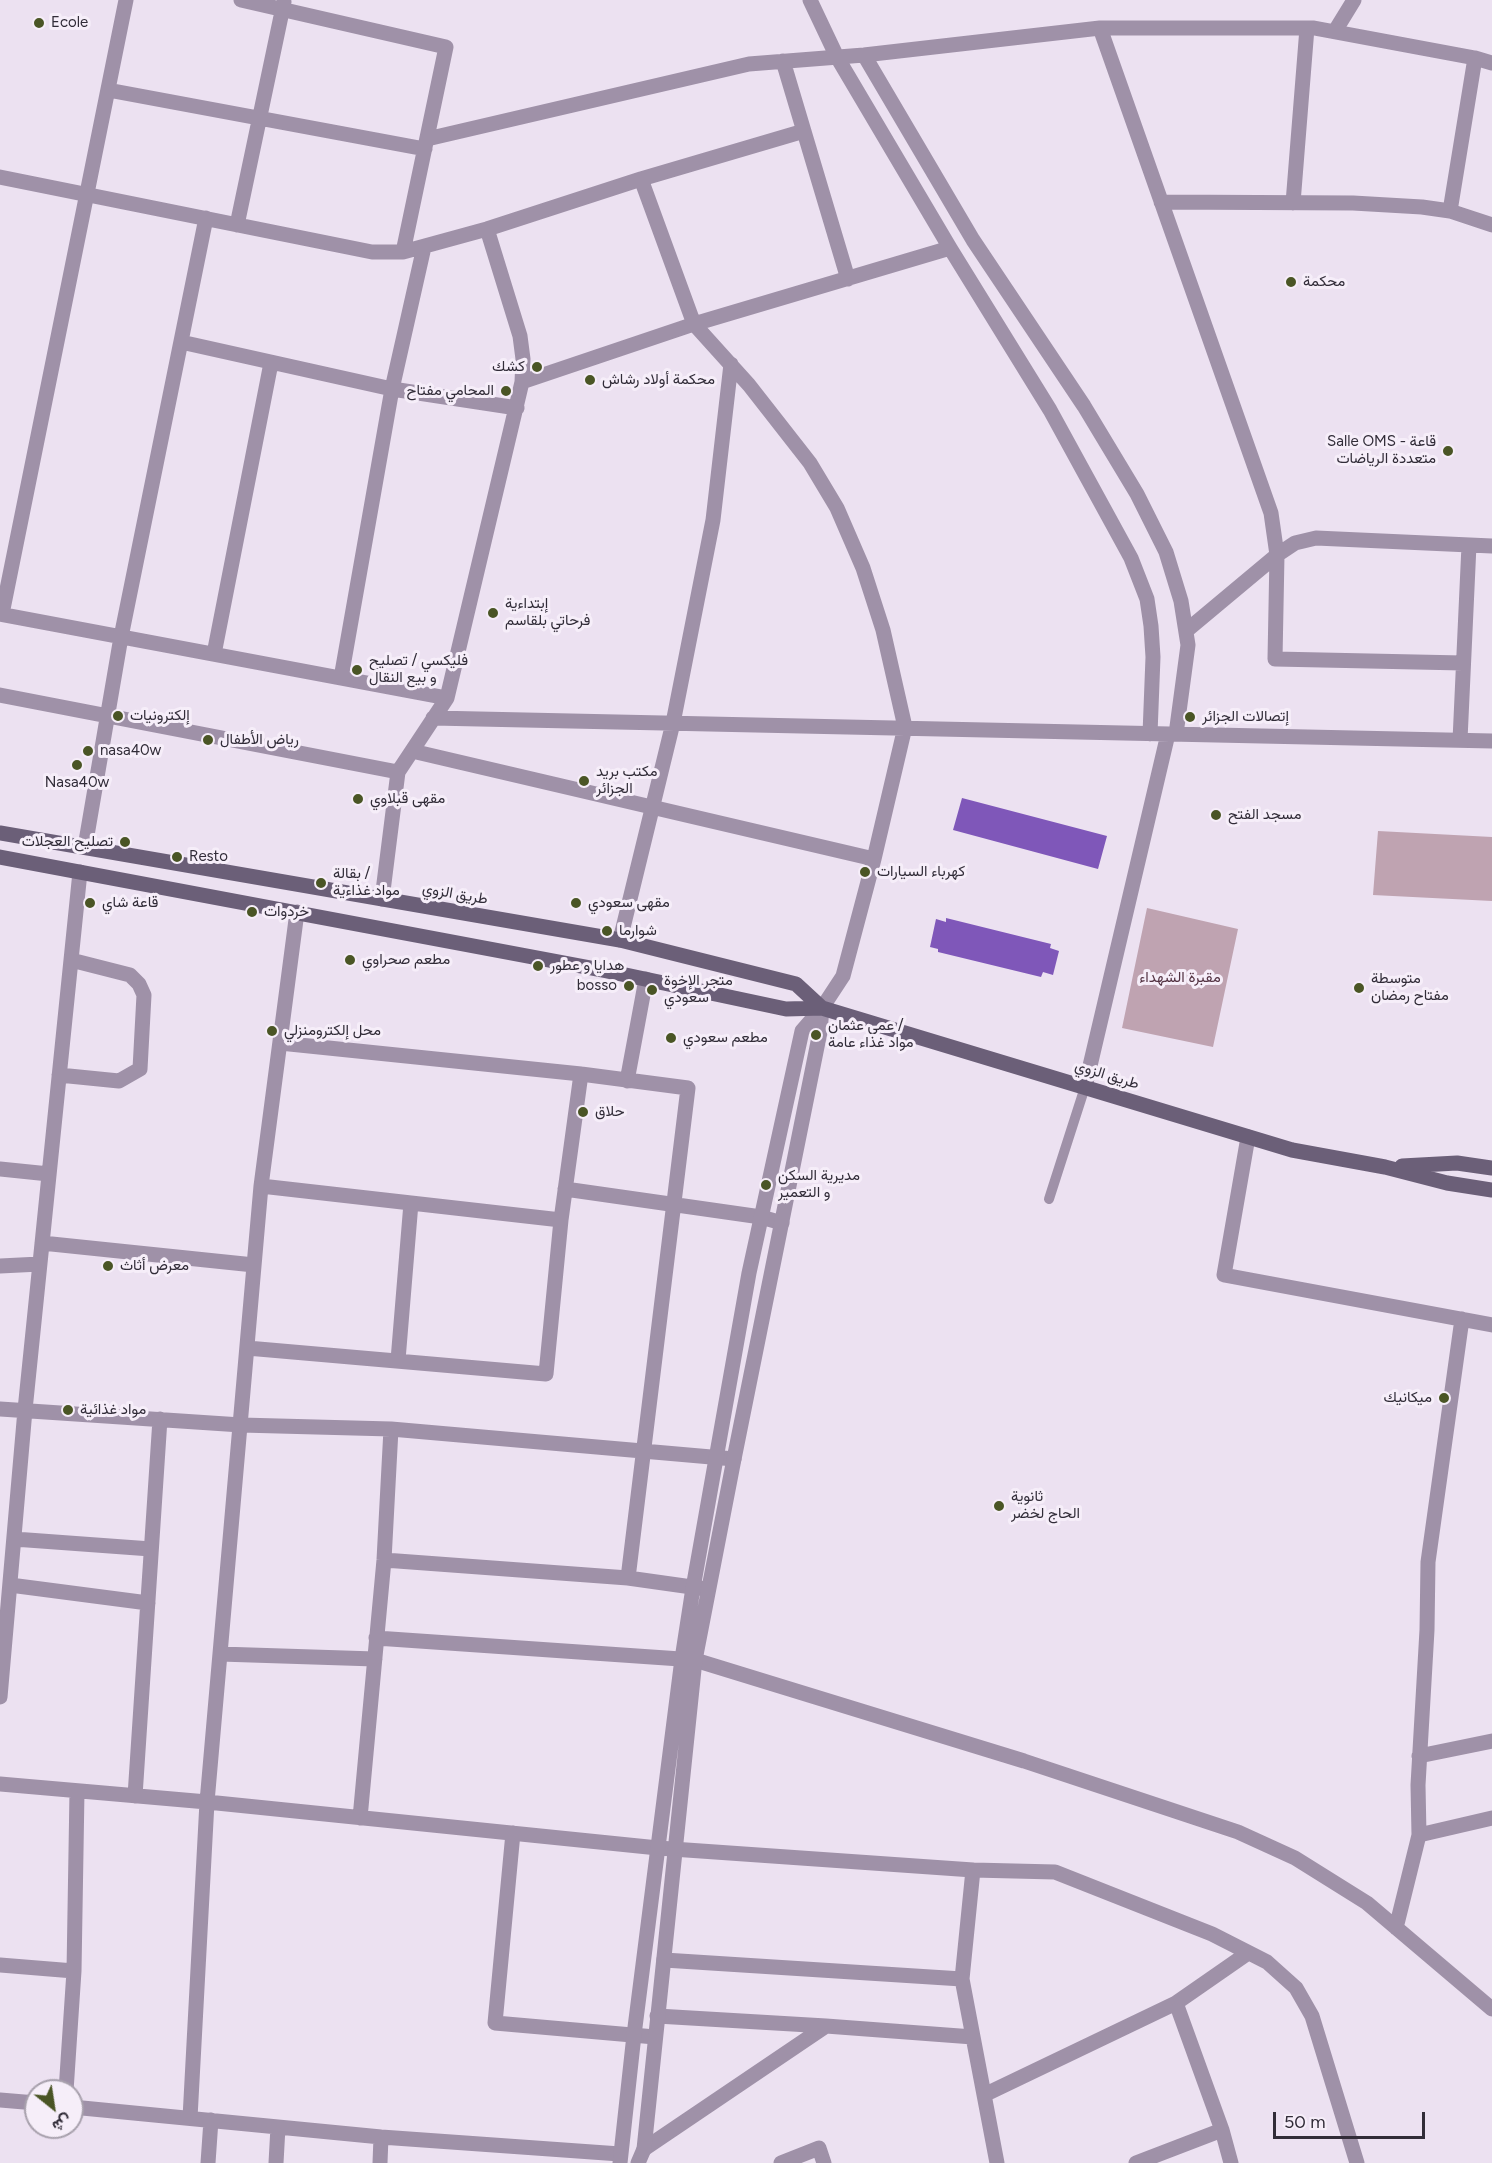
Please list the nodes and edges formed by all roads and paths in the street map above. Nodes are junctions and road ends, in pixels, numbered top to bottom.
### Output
1 (126, 0) edge
2 (241, 0) edge
3 (810, 0) edge
4 (1354, 0) edge
5 (283, 5) edge
6 (1100, 28) junction
7 (1307, 28) junction
8 (1335, 32) junction
9 (864, 55) junction
10 (837, 57) junction
11 (1475, 58) junction
12 (783, 62) junction
13 (1492, 63) edge
14 (108, 90) junction
15 (259, 119) junction
16 (804, 131) junction
17 (426, 144) junction
18 (0, 177) edge
19 (641, 179) junction
20 (88, 195) junction
21 (1161, 202) junction
22 (1293, 203) junction
23 (1450, 211) junction
24 (206, 219) junction
25 (237, 225) junction
26 (1492, 225) edge
27 (487, 229) junction
28 (424, 247) junction
29 (950, 248) junction
30 (403, 252) junction
31 (848, 279) junction
32 (694, 324) junction
33 (181, 342) junction
34 (271, 363) junction
35 (730, 364) junction
36 (522, 382) junction
37 (392, 389) junction
38 (517, 408) junction
39 (1469, 545) junction
40 (1492, 546) edge
41 (1277, 555) junction
42 (1, 614) edge
43 (1186, 631) junction
44 (121, 637) junction
45 (214, 654) junction
46 (1463, 663) junction
47 (341, 678) junction
48 (0, 695) edge
49 (447, 698) junction
50 (106, 716) junction
51 (433, 718) junction
52 (673, 723) junction
53 (905, 728) junction
54 (1150, 734) junction
55 (1172, 734) junction
56 (1460, 740) junction
57 (1492, 741) edge
58 (412, 751) junction
59 (398, 772) junction
60 (652, 808) junction
61 (0, 833) edge
62 (85, 848) junction
63 (0, 857) edge
64 (874, 859) junction
65 (80, 872) junction
66 (382, 899) junction
67 (297, 912) junction
68 (620, 940) junction
69 (71, 960) junction
70 (646, 979) junction
71 (822, 1008) junction
72 (280, 1043) junction
73 (581, 1074) junction
74 (59, 1075) junction
75 (627, 1081) junction
76 (1085, 1087) junction
77 (1248, 1137) junction
78 (1384, 1167) junction
79 (1492, 1168) edge
80 (0, 1169) edge
81 (49, 1174) junction
82 (261, 1186) junction
83 (565, 1189) junction
84 (1492, 1190) edge
85 (1049, 1199) dead end
86 (411, 1203) junction
87 (674, 1203) junction
88 (761, 1217) junction
89 (561, 1220) junction
90 (782, 1223) junction
91 (42, 1243) junction
92 (40, 1264) junction
93 (0, 1266) edge
94 (255, 1266) junction
95 (1462, 1319) junction
96 (1492, 1325) edge
97 (248, 1348) junction
98 (398, 1360) junction
99 (0, 1409) edge
100 (25, 1410) junction
101 (160, 1419) junction
102 (241, 1425) junction
103 (391, 1429) junction
104 (644, 1451) junction
105 (716, 1457) junction
106 (734, 1459) junction
107 (14, 1539) junction
108 (151, 1549) junction
109 (384, 1560) junction
110 (6, 1566) edge
111 (628, 1578) junction
112 (10, 1585) junction
113 (693, 1588) junction
114 (709, 1589) junction
115 (148, 1603) junction
116 (376, 1638) junction
117 (220, 1654) junction
118 (375, 1659) junction
119 (688, 1660) junction
120 (0, 1696) edge
121 (1492, 1741) edge
122 (1419, 1756) junction
123 (0, 1784) edge
124 (77, 1791) junction
125 (135, 1796) junction
126 (207, 1802) junction
127 (360, 1818) junction
128 (1492, 1818) edge
129 (513, 1833) junction
130 (1419, 1835) junction
131 (658, 1848) junction
132 (676, 1849) junction
133 (973, 1870) junction
134 (1396, 1928) junction
135 (1248, 1953) junction
136 (664, 1960) junction
137 (0, 1965) edge
138 (74, 1971) junction
139 (962, 1979) junction
140 (1176, 2003) junction
141 (1492, 2009) edge
142 (657, 2016) junction
143 (826, 2026) junction
144 (634, 2035) junction
145 (655, 2037) junction
146 (973, 2037) junction
147 (67, 2079) edge
148 (984, 2095) junction
149 (0, 2100) edge
150 (24, 2102) edge
151 (84, 2108) edge
152 (190, 2118) junction
153 (211, 2120) junction
154 (278, 2127) junction
155 (1222, 2130) junction
156 (381, 2137) junction
157 (641, 2156) edge
158 (620, 2158) edge
159 (208, 2163) edge
160 (276, 2163) edge
161 (380, 2163) edge
162 (781, 2163) edge
163 (824, 2163) edge
164 (997, 2163) edge
165 (1136, 2163) edge
166 (1231, 2163) edge
167 (1357, 2163) edge

1 - 14 street
2 - 5 street
3 - 10 street
4 - 8 street
5 - 15 street
5 - 17 street
6 - 7 street
6 - 9 street
6 - 21 street
7 - 8 street
7 - 22 street
8 - 11 street
9 - 10 street
9 - 43 street
10 - 12 street
10 - 29 street
11 - 13 street
11 - 23 street
12 - 16 street
12 - 17 street
14 - 15 street
14 - 20 street
15 - 17 street
15 - 25 street
16 - 19 street
16 - 31 street
17 - 30 street
18 - 20 street
19 - 27 street
19 - 32 street
20 - 24 street
20 - 42 street
21 - 22 street
21 - 41 street
22 - 23 street
23 - 26 street
24 - 25 street
24 - 33 street
25 - 30 street
27 - 28 street
27 - 36 street
28 - 30 street
28 - 37 street
29 - 31 street
29 - 54 street
31 - 32 street
32 - 35 street
32 - 36 street
33 - 34 street
33 - 44 street
34 - 37 street
34 - 45 street
35 - 52 street
35 - 53 street
36 - 38 street
37 - 38 street
37 - 47 street
38 - 49 street
39 - 40 street
39 - 41 street
39 - 46 street
41 - 43 street
41 - 46 street
42 - 44 street
43 - 55 street
44 - 45 street
44 - 50 street
45 - 47 street
46 - 56 street
47 - 49 street
48 - 50 street
49 - 51 street
50 - 59 street
50 - 62 street
51 - 52 street
51 - 58 street
52 - 53 street
52 - 60 street
53 - 54 street
53 - 64 street
54 - 55 street
55 - 56 street
55 - 76 street
56 - 57 street
58 - 59 street
58 - 60 street
59 - 66 street
60 - 64 street
60 - 68 street
61 - 62 main road, طريق الزوي
62 - 66 main road, طريق الزوي
63 - 65 main road, طريق الزوي
64 - 71 street
65 - 67 main road, طريق الزوي
65 - 69 street
66 - 68 main road, طريق الزوي
67 - 70 main road, طريق الزوي
67 - 72 street
68 - 71 main road, طريق الزوي
69 - 74 street
69 - 74 street
70 - 71 main road, طريق الزوي
70 - 75 street
71 - 76 main road, طريق الزوي
71 - 88 street
71 - 90 street
72 - 73 street
72 - 82 street
73 - 75 street
73 - 83 street
74 - 81 street
75 - 87 street
76 - 77 main road, طريق الزوي
76 - 85 lane
77 - 78 main road, طريق الزوي
77 - 95 street
78 - 79 main road, طريق الزوي
78 - 84 main road, طريق الزوي
80 - 81 street
81 - 91 street
82 - 86 street
82 - 94 street
83 - 87 street
83 - 89 street
86 - 89 street
86 - 98 street
87 - 88 street
87 - 104 street
88 - 90 street
88 - 105 street
89 - 98 street
90 - 106 street
91 - 92 street
91 - 94 street
92 - 93 street
92 - 100 street
94 - 97 street
95 - 96 street
95 - 122 street
97 - 98 street
97 - 102 street
99 - 100 street
100 - 101 street
100 - 107 street
101 - 102 street
101 - 108 street
102 - 103 street
102 - 117 street
103 - 104 street
103 - 109 street
104 - 105 street
104 - 111 street
105 - 106 street
105 - 113 street
106 - 114 street
107 - 108 street
107 - 110 street
108 - 115 street
109 - 111 street
109 - 116 street
110 - 112 street
111 - 113 street
112 - 115 street
112 - 120 street
113 - 114 street
113 - 119 street
114 - 119 street
115 - 125 street
116 - 118 street
116 - 119 street
117 - 118 street
117 - 126 street
118 - 127 street
119 - 131 street
119 - 132 street
119 - 134 street
121 - 122 street
122 - 130 street
123 - 124 street
124 - 125 street
124 - 138 street
125 - 126 street
126 - 127 street
126 - 152 street
127 - 129 street
128 - 130 street
129 - 131 street
129 - 144 street
130 - 134 street
131 - 132 street
131 - 144 street
132 - 133 street
132 - 136 street
133 - 135 street
133 - 139 street
134 - 141 street
135 - 140 street
135 - 167 street
136 - 139 street
136 - 142 street
137 - 138 street
138 - 147 street
139 - 146 street
140 - 148 street
140 - 155 street
142 - 143 street
142 - 145 street
143 - 146 street
143 - 157 street
144 - 145 street
144 - 158 street
145 - 157 street
146 - 148 street
148 - 164 street
149 - 150 street
151 - 152 street
152 - 153 street
153 - 154 street
153 - 159 street
154 - 156 street
154 - 160 street
155 - 165 street
155 - 166 street
156 - 158 street
156 - 161 street
162 - 163 street

